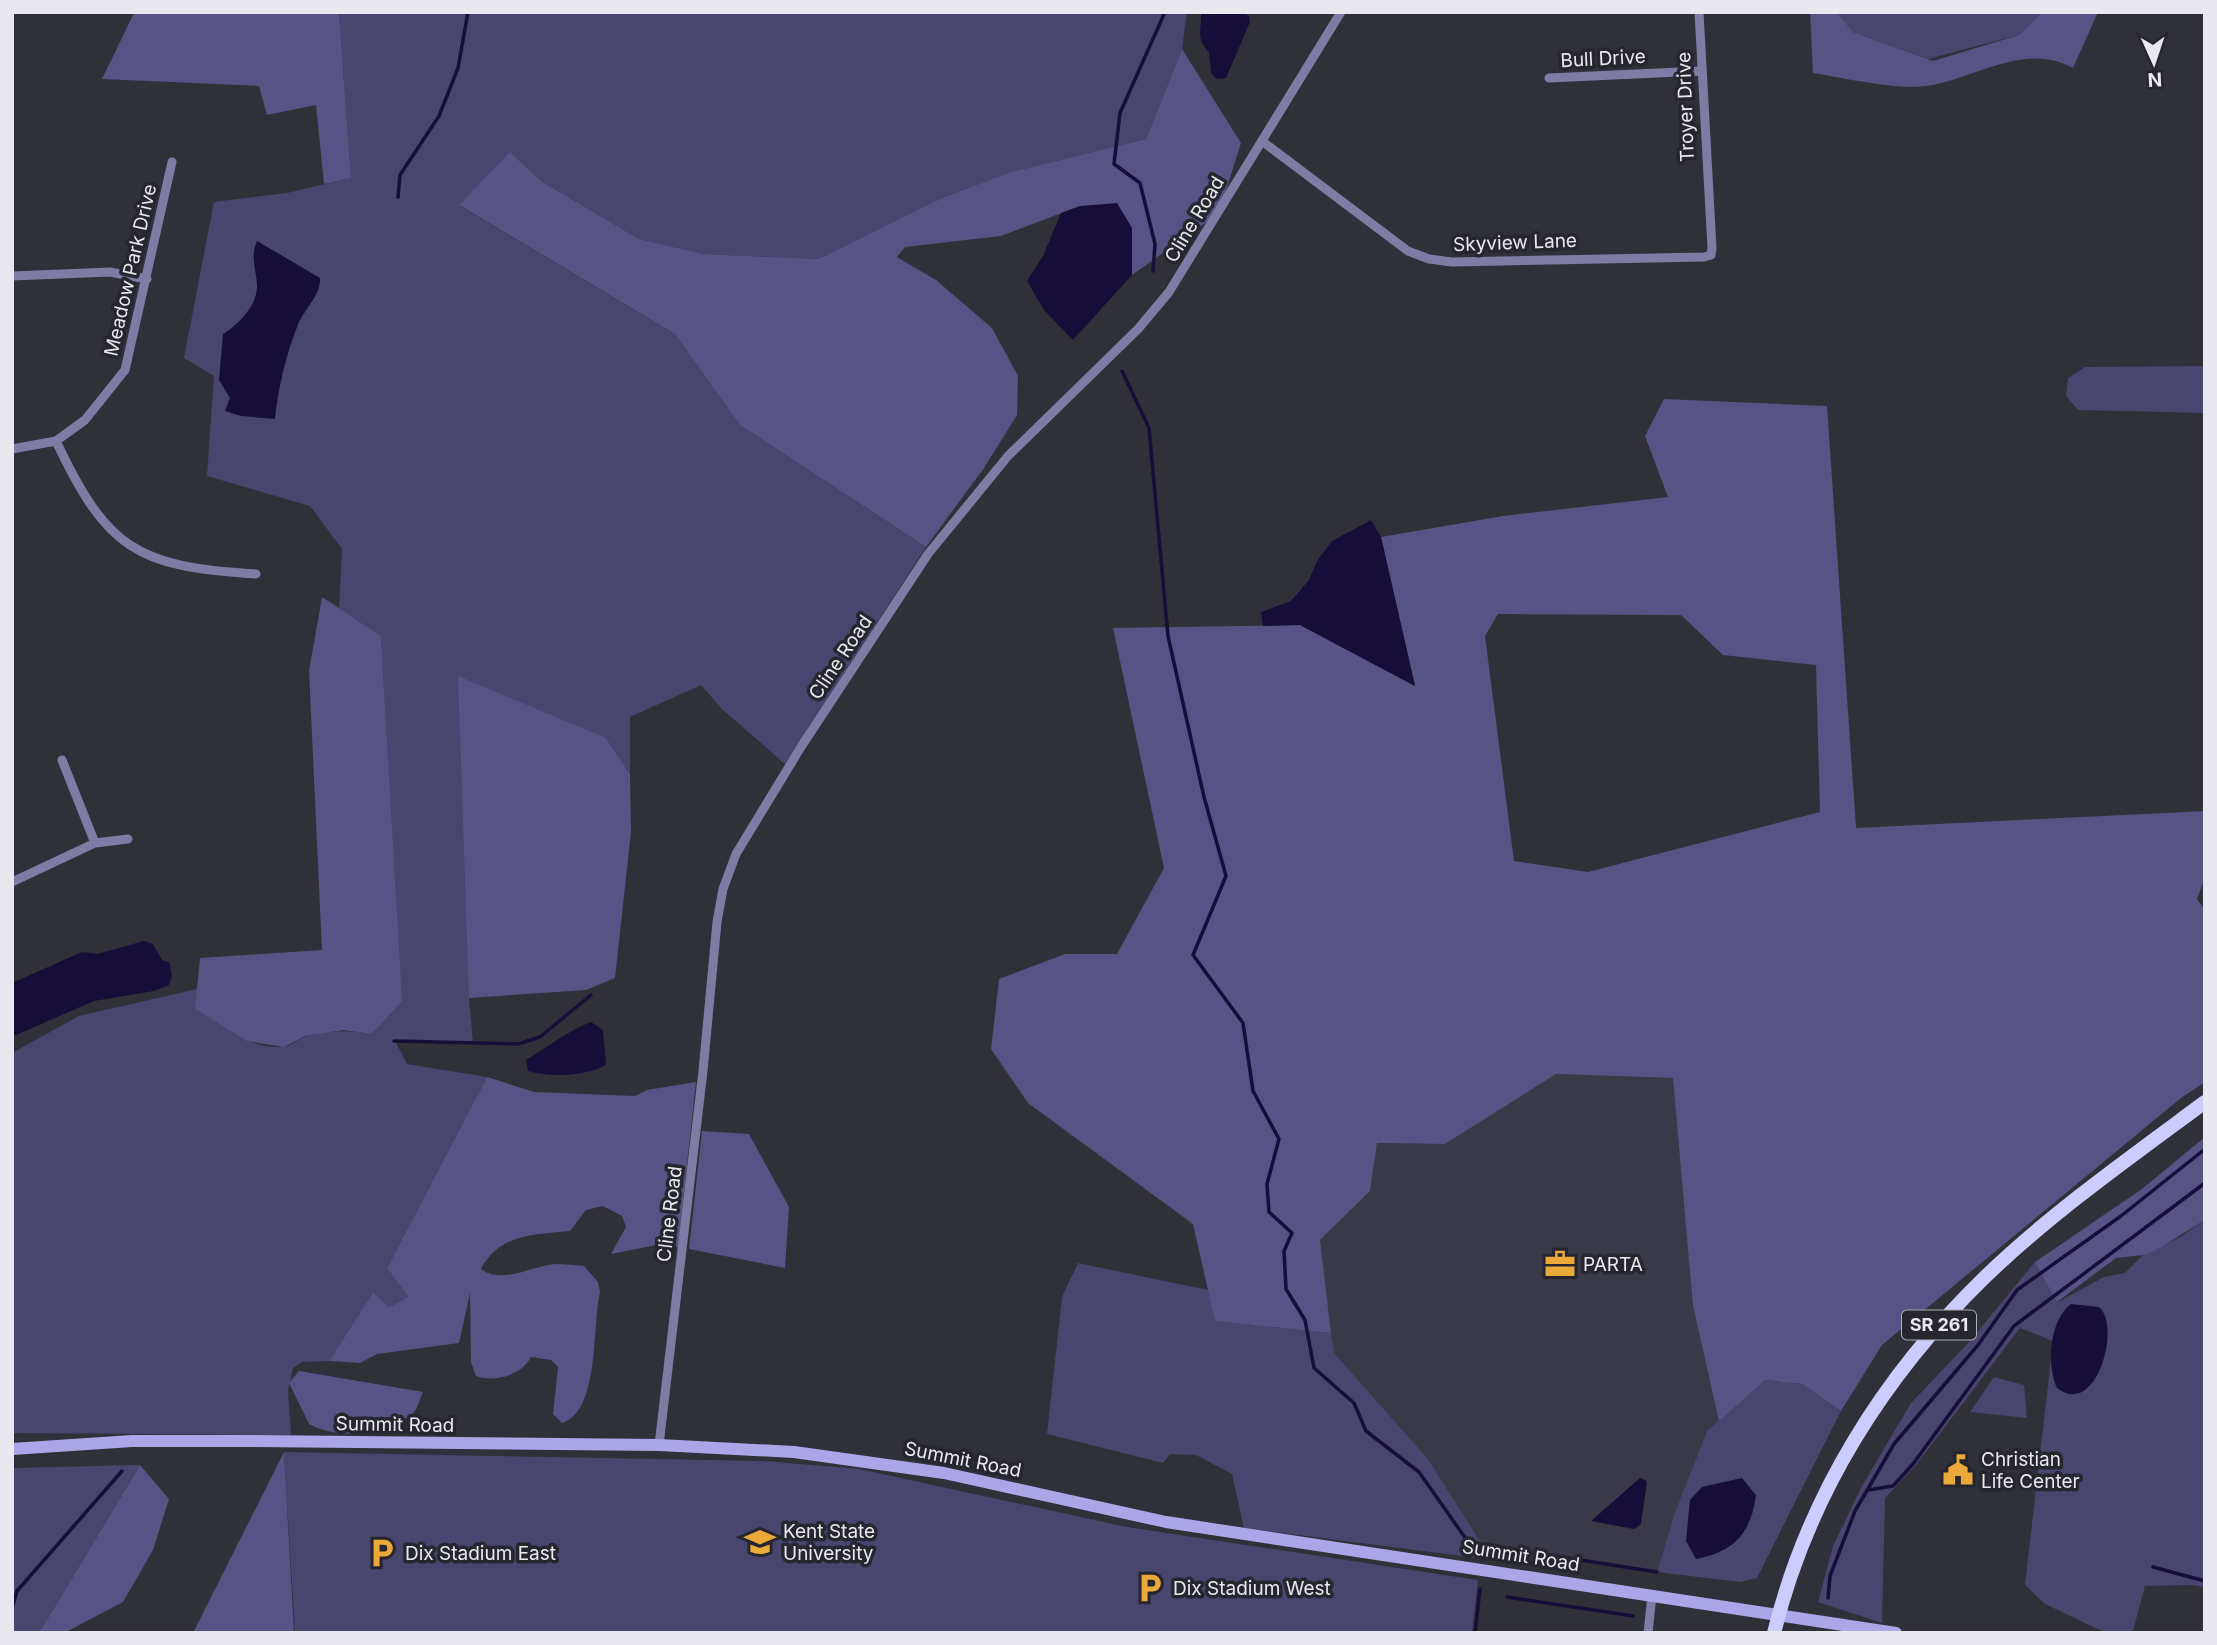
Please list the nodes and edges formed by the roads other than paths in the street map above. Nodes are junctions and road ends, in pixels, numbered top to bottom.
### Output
1 (1340, 12) edge
2 (1699, 12) edge
3 (1701, 71) junction
4 (1549, 78) dead end
5 (1262, 141) junction
6 (172, 162) dead end
7 (1707, 200) joint
8 (12, 276) edge
9 (147, 279) junction
10 (56, 441) junction
11 (12, 449) edge
12 (256, 574) dead end
13 (62, 760) dead end
14 (128, 839) dead end
15 (95, 843) junction
16 (12, 882) edge
17 (2205, 1102) edge
18 (659, 1445) junction
19 (12, 1449) edge
20 (1652, 1595) junction
21 (1778, 1616) junction
22 (1648, 1633) edge
23 (1774, 1633) edge
24 (1896, 1633) edge

1 - 5 street, Cline Road
2 - 3 street, Troyer Drive
3 - 4 street, Bull Drive
3 - 7 street, Troyer Drive
5 - 7 street, Skyview Lane
5 - 18 street, Cline Road
6 - 9 street, Meadow Park Drive
8 - 9 street
9 - 10 street, Meadow Park Drive
10 - 11 street, Meadow Park Drive
10 - 12 street
13 - 15 street
14 - 15 street
15 - 16 street
17 - 21 main road, SR 261
18 - 19 street, Summit Road
18 - 20 street, Summit Road
20 - 21 street, Summit Road
20 - 22 street
21 - 23 main road, SR 261
21 - 24 street, Summit Road

